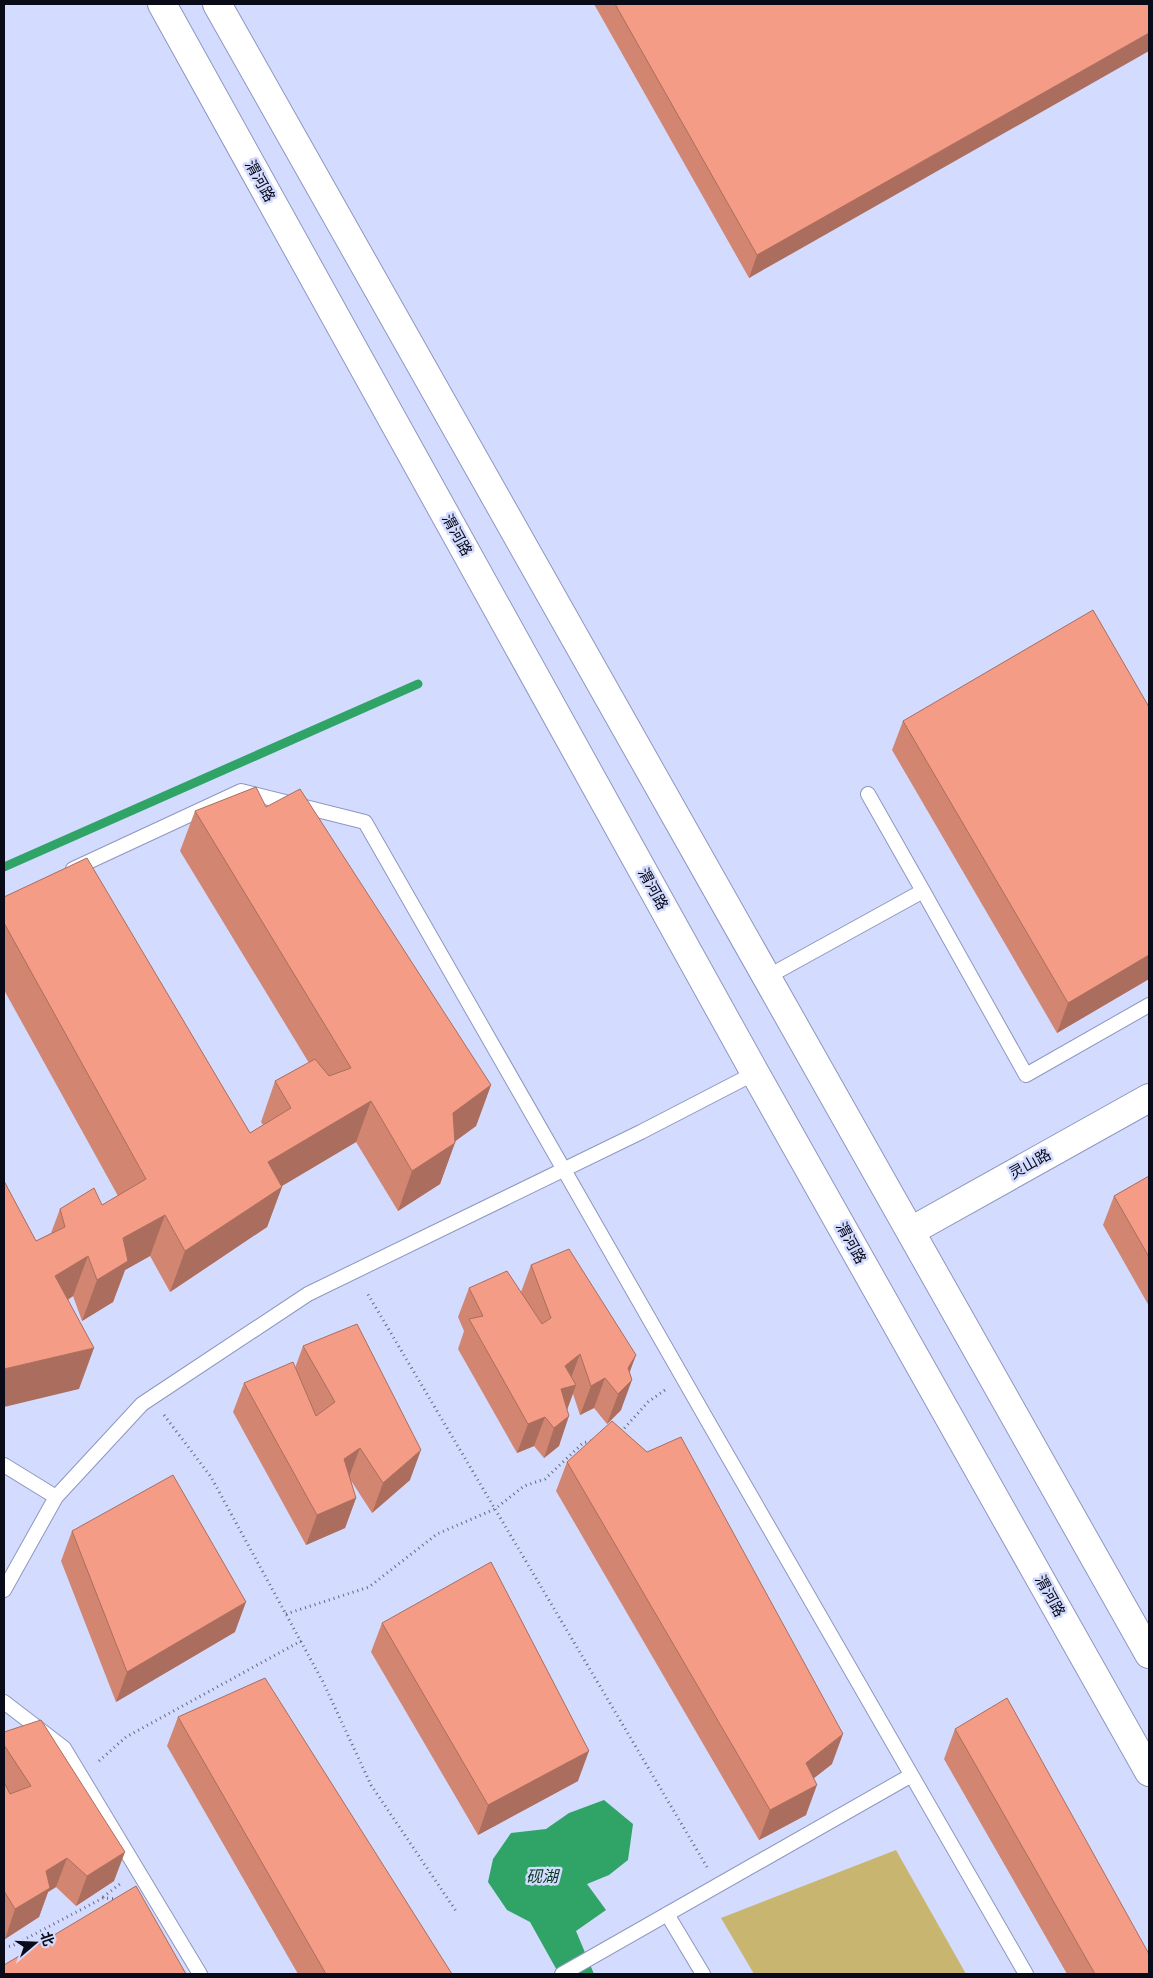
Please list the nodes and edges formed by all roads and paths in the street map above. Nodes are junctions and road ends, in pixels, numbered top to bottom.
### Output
1 (162, 4) edge
2 (217, 4) edge
3 (868, 794) dead end
4 (64, 873) edge
5 (923, 890) junction
6 (767, 977) junction
7 (1149, 1005) edge
8 (755, 1073) junction
9 (1149, 1098) edge
10 (565, 1168) junction
11 (911, 1231) junction
12 (354, 1271) junction
13 (683, 1376) junction
14 (152, 1398) junction
15 (618, 1435) edge
16 (592, 1441) edge
17 (4, 1465) edge
18 (56, 1497) junction
19 (495, 1509) junction
20 (4, 1590) edge
21 (286, 1614) junction
22 (301, 1641) junction
23 (1149, 1654) edge
24 (4, 1702) edge
25 (1149, 1772) edge
26 (910, 1776) junction
27 (81, 1777) junction
28 (718, 1885) junction
29 (157, 1903) junction
30 (456, 1910) dead end
31 (667, 1914) junction
32 (4, 1947) edge
33 (200, 1974) edge
34 (562, 1974) edge
35 (703, 1974) edge
36 (1026, 1974) edge

1 - 8 main road, 渭河路
2 - 6 main road
3 - 5 lane
4 - 10 lane
5 - 6 lane
5 - 7 lane
6 - 11 main road
8 - 10 lane
8 - 25 main road, 渭河路
9 - 11 main road, 灵山路
10 - 12 lane
10 - 13 lane
11 - 23 main road
12 - 14 lane
12 - 19 path
13 - 15 path
13 - 26 lane
14 - 18 lane
14 - 21 path
16 - 19 path
17 - 18 lane
18 - 20 lane
19 - 21 path
19 - 28 path
21 - 22 path
22 - 27 path
22 - 30 path
24 - 27 lane
26 - 28 lane
26 - 36 lane
27 - 29 lane
28 - 31 lane
29 - 32 path
29 - 33 lane
31 - 34 lane
31 - 35 lane

